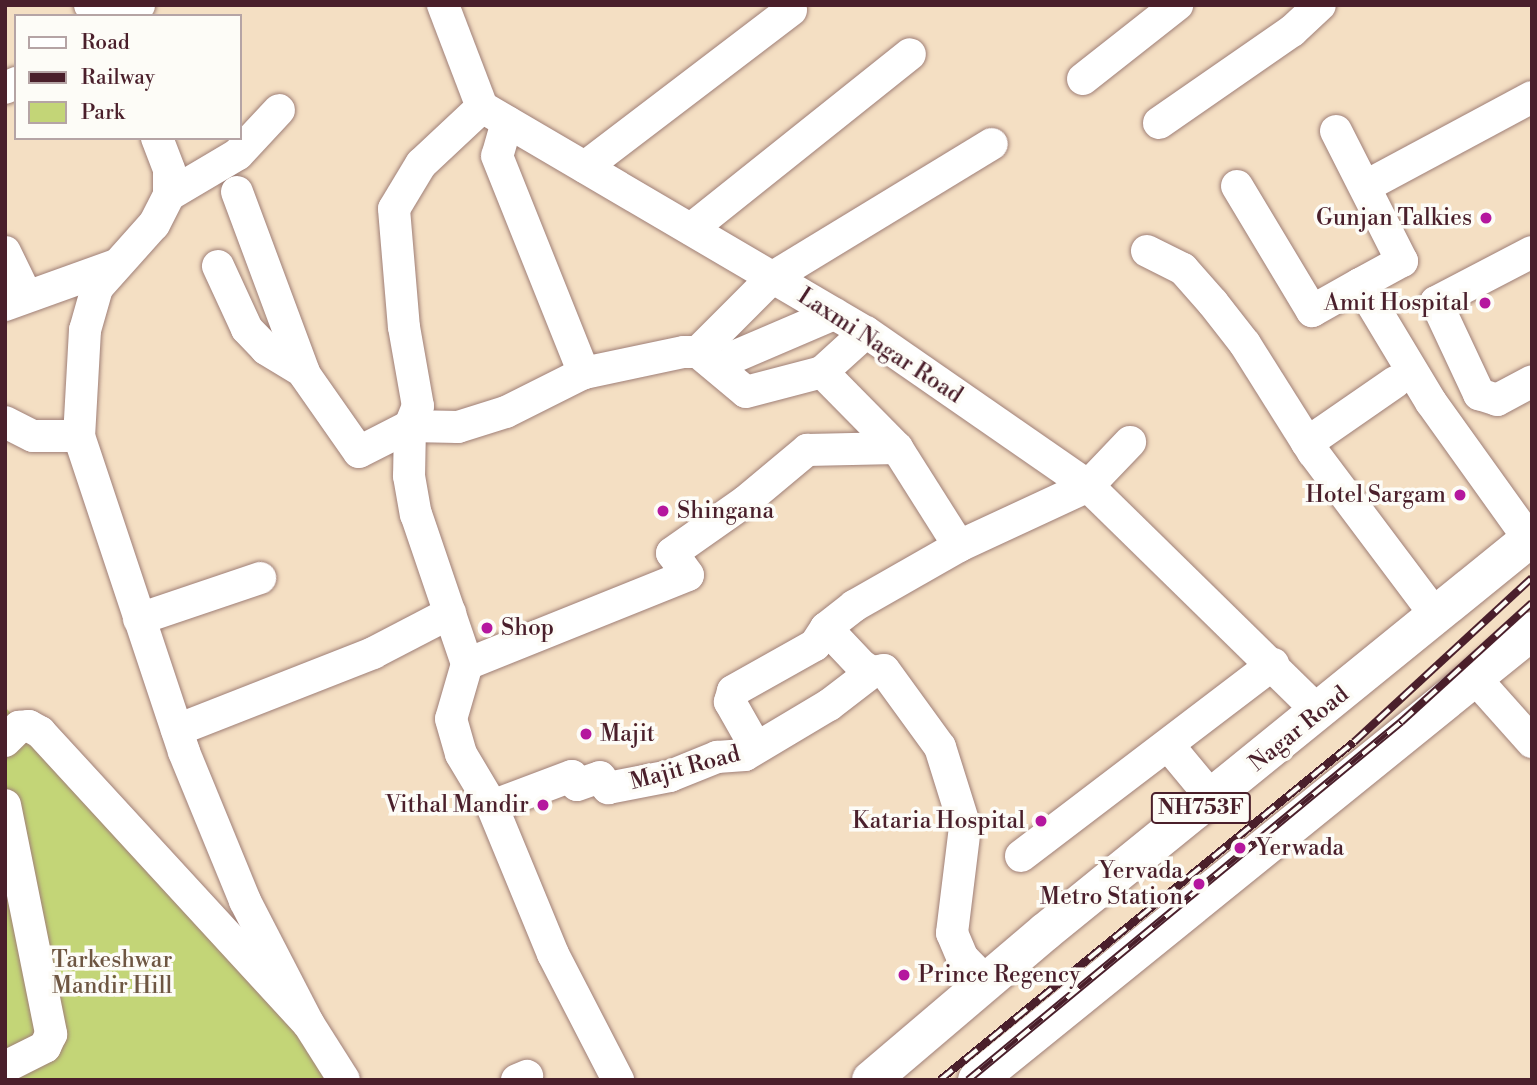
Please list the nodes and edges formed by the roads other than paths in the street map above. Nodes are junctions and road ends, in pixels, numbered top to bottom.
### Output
1 (139, 5) edge
2 (443, 5) edge
3 (468, 5) edge
4 (1177, 5) edge
5 (1320, 5) edge
6 (791, 10) dead end
7 (123, 14) edge
8 (909, 54) dead end
9 (463, 57) junction
10 (1083, 79) dead end
11 (1532, 97) edge
12 (279, 110) dead end
13 (494, 115) junction
14 (1159, 123) dead end
15 (1336, 131) dead end
16 (158, 140) edge
17 (992, 144) dead end
18 (585, 167) junction
19 (1237, 186) dead end
20 (1366, 186) junction
21 (237, 192) dead end
22 (170, 195) junction
23 (691, 229) junction
24 (1147, 251) dead end
25 (5, 252) edge
26 (1532, 252) edge
27 (116, 265) junction
28 (218, 266) dead end
29 (773, 277) junction
30 (1360, 284) junction
31 (16, 300) edge
32 (834, 314) junction
33 (866, 332) junction
34 (698, 352) junction
35 (736, 356) dead end
36 (304, 372) junction
37 (822, 372) junction
38 (584, 373) junction
39 (1532, 381) edge
40 (1395, 382) dead end
41 (5, 422) edge
42 (410, 426) junction
43 (79, 436) junction
44 (1130, 442) dead end
45 (1307, 443) junction
46 (897, 448) junction
47 (1088, 486) junction
48 (1531, 538) edge
49 (959, 546) junction
50 (260, 578) dead end
51 (450, 613) junction
52 (1437, 617) junction
53 (139, 619) junction
54 (826, 628) junction
55 (1532, 631) edge
56 (467, 664) junction
57 (1273, 664) junction
58 (872, 672) junction
59 (1475, 678) junction
60 (1319, 712) junction
61 (177, 730) junction
62 (7, 735) edge
63 (1532, 742) edge
64 (1168, 745) junction
65 (755, 746) junction
66 (1212, 799) junction
67 (5, 805) edge
68 (492, 806) junction
69 (1021, 856) dead end
70 (986, 982) junction
71 (308, 1023) junction
72 (5, 1067) edge
73 (344, 1080) edge
74 (618, 1080) edge
75 (871, 1080) edge
76 (977, 1080) edge

1 - 7 street
2 - 9 street
3 - 9 street
4 - 10 street
5 - 14 street
6 - 18 street
8 - 23 street
9 - 13 street
11 - 20 street
12 - 22 street
13 - 18 street, Laxmi Nagar Road
13 - 38 street
13 - 42 street
15 - 20 street
16 - 22 street
17 - 29 street
18 - 23 street, Laxmi Nagar Road
19 - 30 street
20 - 30 street
21 - 36 street
22 - 27 street
23 - 29 street, Laxmi Nagar Road
24 - 45 street
25 - 31 street
26 - 39 street
27 - 31 street
27 - 43 street
28 - 36 street
29 - 32 street, Laxmi Nagar Road
29 - 34 street
30 - 48 street
32 - 33 street, Laxmi Nagar Road
32 - 35 street
33 - 37 street
33 - 47 street, Laxmi Nagar Road
34 - 37 street
34 - 38 street
36 - 42 street
37 - 46 street
38 - 42 street
40 - 45 street
41 - 43 street
42 - 51 street
43 - 53 street
44 - 47 street
45 - 52 street
46 - 49 street
46 - 56 street
47 - 49 street
47 - 57 street, Laxmi Nagar Road
48 - 52 highway, Nagar Road / NH753F
49 - 54 street
50 - 53 street
51 - 56 street
51 - 61 street
52 - 60 highway, Nagar Road / NH753F
53 - 61 street
54 - 58 street
54 - 65 street
55 - 59 highway, NH753F
56 - 68 street
57 - 60 street, Laxmi Nagar Road
57 - 64 street
58 - 65 street, Majit Road
58 - 70 street
59 - 63 street
59 - 76 highway, NH753F
60 - 66 highway, Nagar Road / NH753F
61 - 71 street
62 - 71 street
64 - 66 street
64 - 69 street
65 - 68 street, Majit Road
66 - 70 highway, Nagar Road / NH753F
67 - 72 street
68 - 74 street
70 - 75 highway, Nagar Road / NH753F
71 - 73 street

